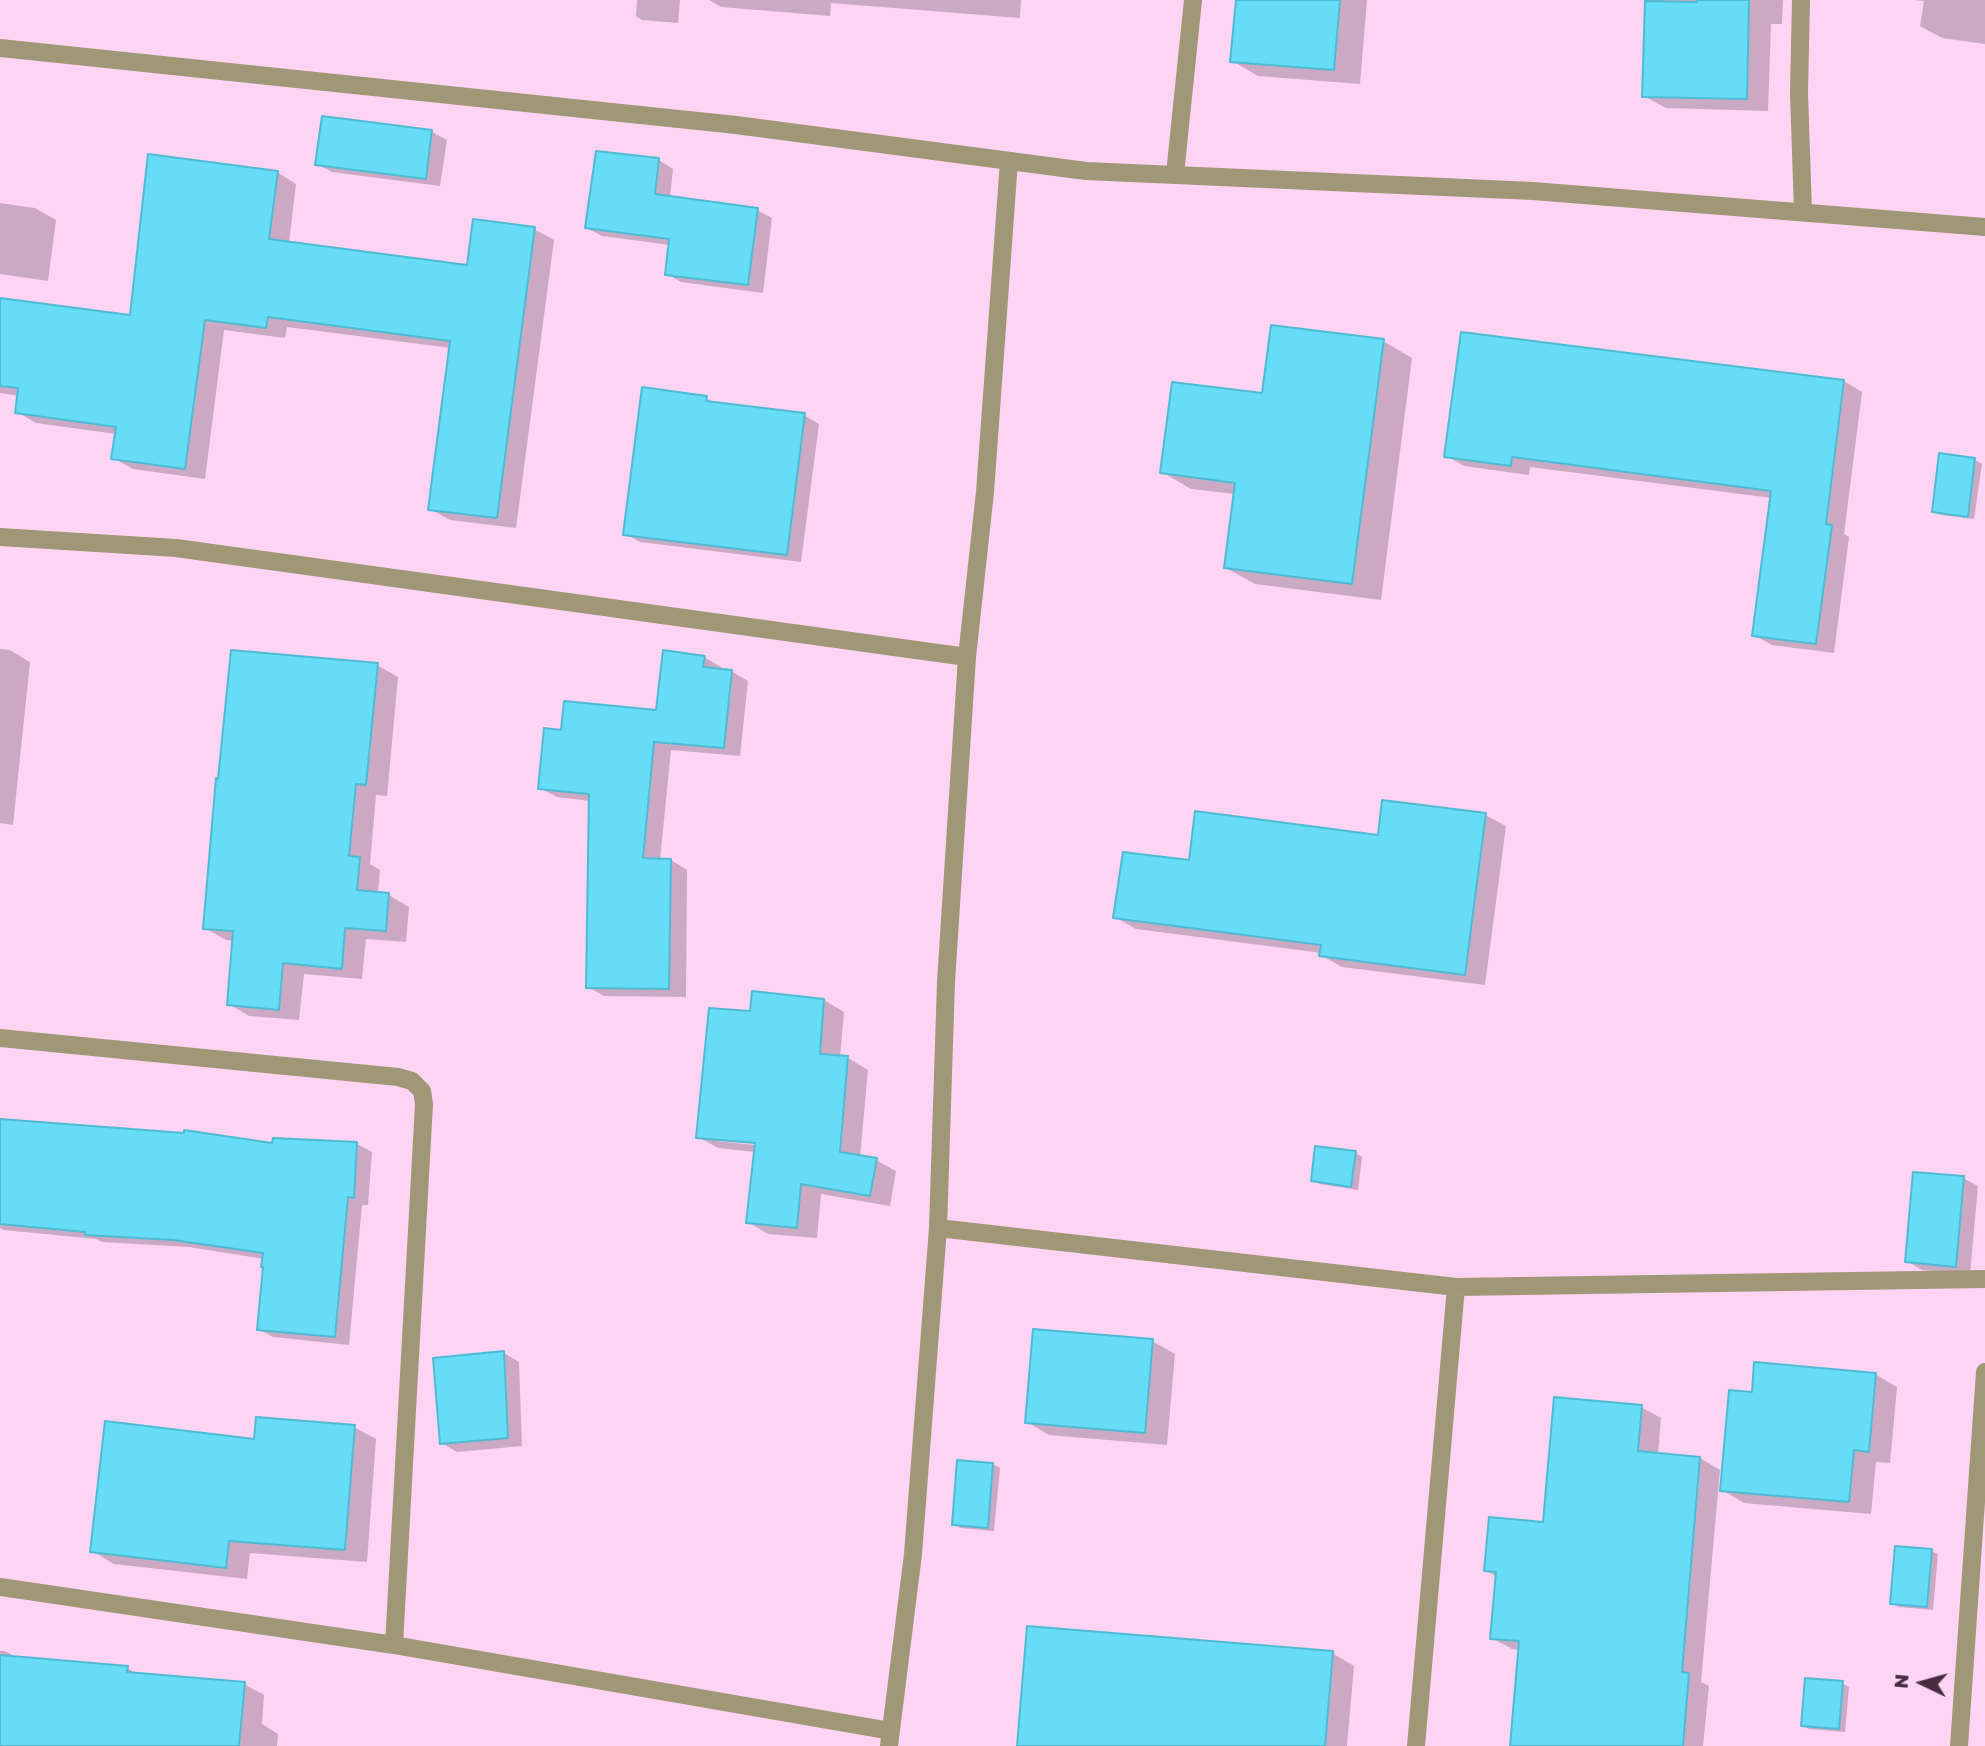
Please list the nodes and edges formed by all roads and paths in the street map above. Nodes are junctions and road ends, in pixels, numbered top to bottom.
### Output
1 (1193, 0) edge
2 (1801, 0) edge
3 (0, 48) edge
4 (1009, 161) junction
5 (1175, 174) junction
6 (1803, 212) junction
7 (1985, 227) edge
8 (0, 537) edge
9 (967, 657) junction
10 (0, 1038) edge
11 (938, 1227) junction
12 (1985, 1279) edge
13 (1456, 1287) junction
14 (1985, 1372) edge
15 (0, 1587) edge
16 (394, 1645) junction
17 (890, 1738) edge
18 (1416, 1746) edge
19 (1959, 1746) edge

1 - 5 street
2 - 6 street
3 - 4 street
4 - 5 street
4 - 9 street
5 - 6 street
6 - 7 street
8 - 9 street
9 - 11 street
10 - 16 street
11 - 13 street
11 - 17 street
12 - 13 street
13 - 18 street
14 - 19 street
15 - 16 street
16 - 17 street

